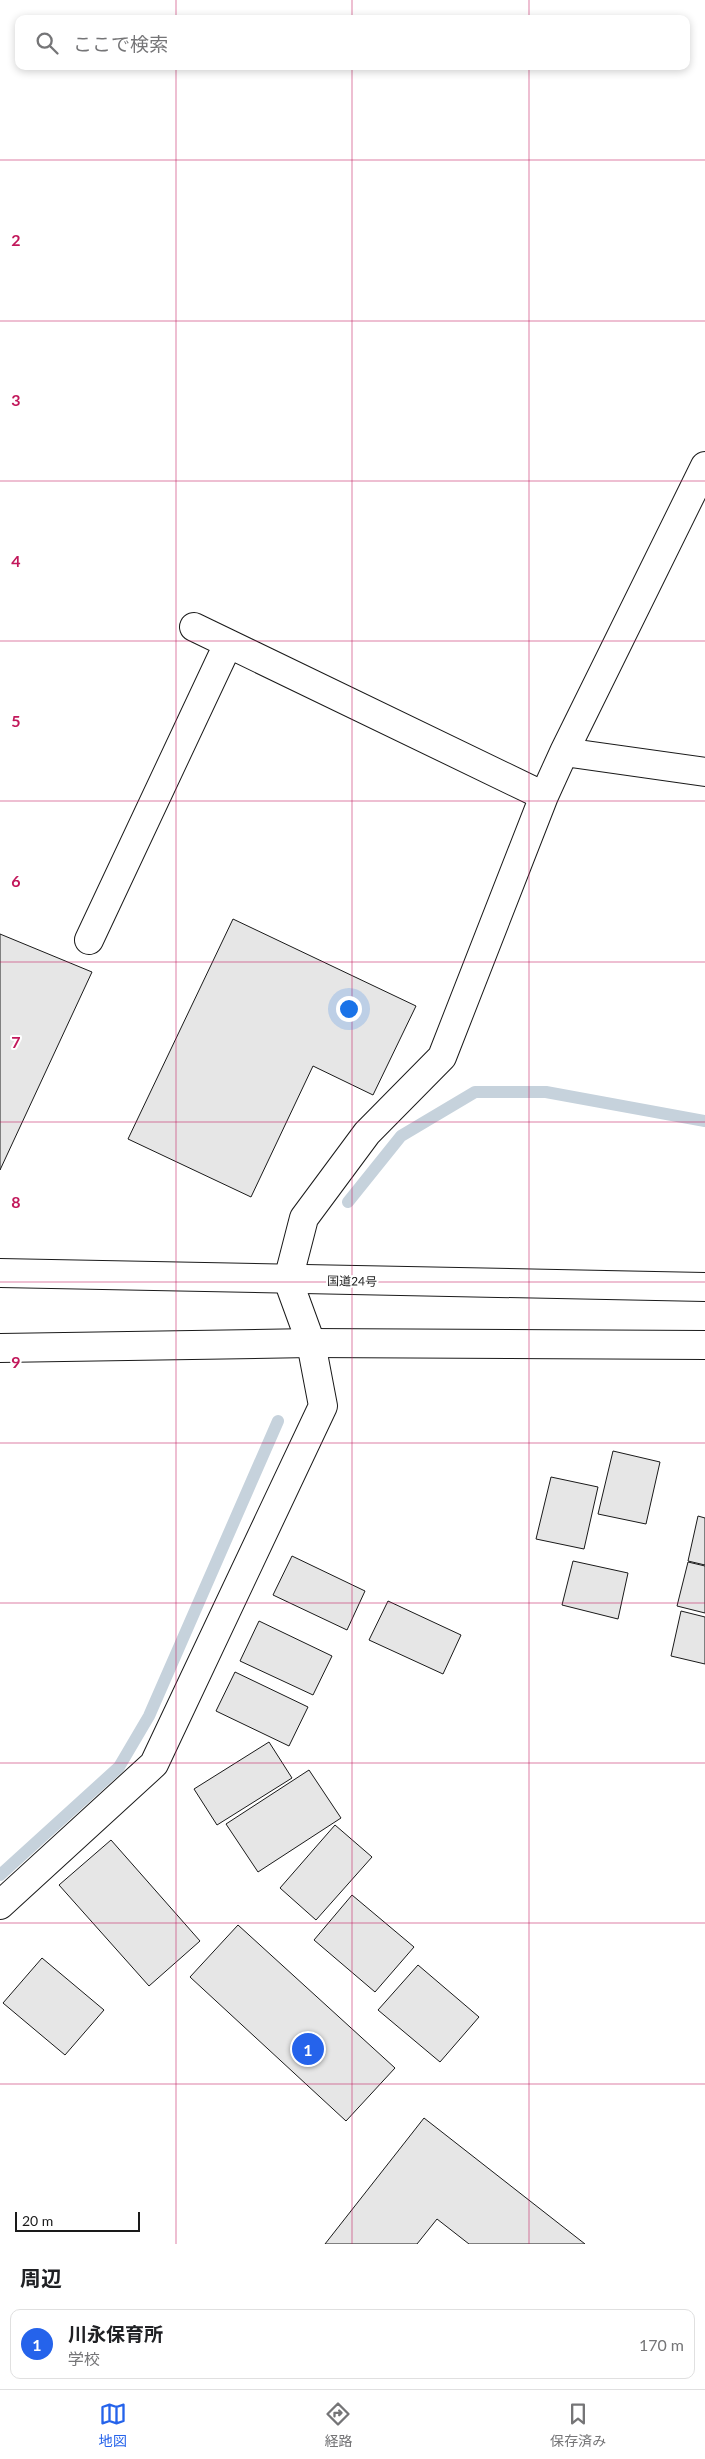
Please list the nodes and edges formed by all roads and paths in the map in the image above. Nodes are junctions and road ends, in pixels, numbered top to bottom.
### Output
1 (705, 466) edge
2 (194, 627) dead end
3 (228, 644) junction
4 (564, 752) junction
5 (705, 772) edge
6 (544, 796) junction
7 (89, 940) dead end
8 (0, 1273) edge
9 (288, 1280) junction
10 (705, 1288) edge
11 (311, 1343) junction
12 (705, 1345) edge
13 (0, 1348) edge
14 (0, 1905) edge

1 - 4 main road
2 - 3 main road
3 - 6 main road
3 - 7 main road
4 - 5 main road
4 - 6 main road
6 - 9 main road
8 - 9 main road, 国道24号
9 - 10 main road, 国道24号
9 - 11 main road
11 - 12 main road
11 - 13 main road
11 - 14 main road

